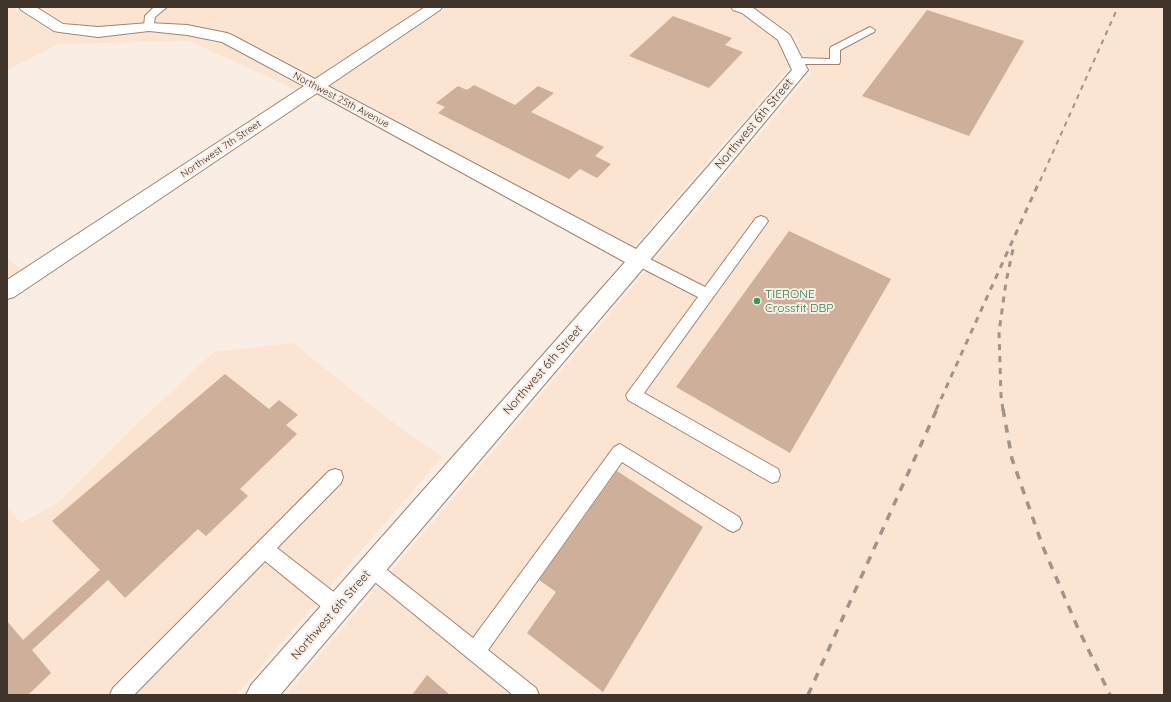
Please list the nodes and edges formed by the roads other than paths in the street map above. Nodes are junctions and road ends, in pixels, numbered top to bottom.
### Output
1 (26, 7) edge
2 (162, 7) edge
3 (435, 7) edge
4 (738, 7) edge
5 (148, 27) junction
6 (870, 30) dead end
7 (796, 61) junction
8 (316, 86) junction
9 (761, 221) dead end
10 (639, 260) junction
11 (7, 291) edge
12 (707, 295) junction
13 (772, 476) dead end
14 (335, 477) dead end
15 (733, 523) dead end
16 (264, 549) junction
17 (371, 568) junction
18 (337, 607) junction
19 (475, 652) junction
20 (120, 695) edge
21 (261, 695) edge
22 (529, 695) edge

1 - 5 street, Northwest 25th Avenue
2 - 5 lane
3 - 8 street, Northwest 7th Street
4 - 7 street
5 - 8 street, Northwest 25th Avenue
6 - 7 lane
7 - 10 street, Northwest 6th Street
8 - 10 street, Northwest 25th Avenue
8 - 11 street, Northwest 7th Street
9 - 12 lane
10 - 12 lane
10 - 17 street, Northwest 6th Street
12 - 13 lane
14 - 16 lane
15 - 19 lane
16 - 18 lane
16 - 20 lane
17 - 18 street, Northwest 6th Street
17 - 19 lane
18 - 21 street, Northwest 6th Street
19 - 22 lane

